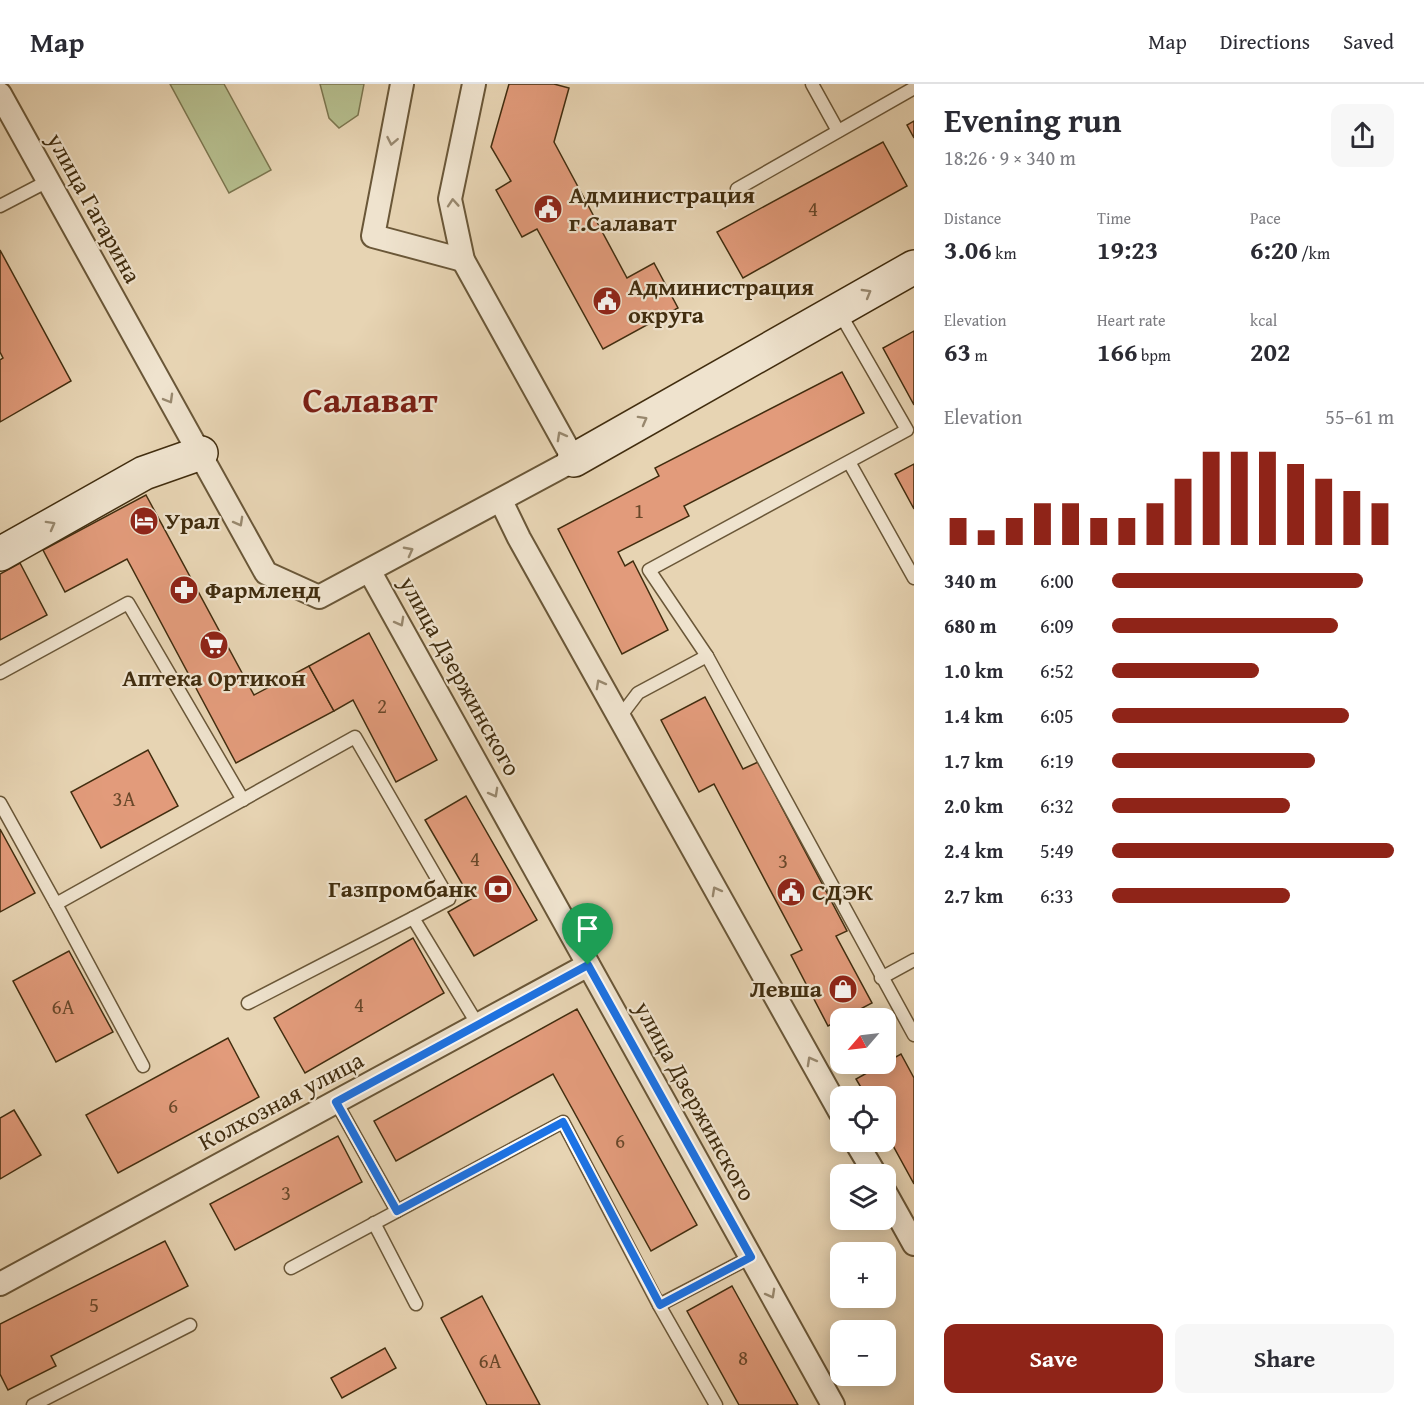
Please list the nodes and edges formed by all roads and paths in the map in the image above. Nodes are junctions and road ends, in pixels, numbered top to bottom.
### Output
1 (402, 84) edge
2 (474, 84) edge
3 (812, 84) edge
4 (914, 88) edge
5 (0, 94) edge
6 (838, 131) junction
7 (48, 181) junction
8 (737, 189) dead end
9 (0, 206) edge
10 (463, 260) junction
11 (914, 267) edge
12 (838, 310) junction
13 (911, 429) edge
14 (201, 453) junction
15 (574, 460) junction
16 (849, 462) junction
17 (501, 501) junction
18 (0, 554) edge
19 (370, 572) junction
20 (914, 578) edge
21 (707, 656) junction
22 (0, 673) edge
23 (619, 718) junction
24 (243, 800) junction
25 (0, 803) edge
26 (56, 904) junction
27 (413, 918) junction
28 (914, 960) edge
29 (588, 965) junction
30 (881, 978) junction
31 (248, 1003) dead end
32 (478, 1025) junction
33 (914, 1035) edge
34 (143, 1066) dead end
35 (830, 1094) edge
36 (336, 1102) junction
37 (397, 1211) junction
38 (896, 1212) edge
39 (374, 1223) junction
40 (914, 1244) edge
41 (751, 1257) junction
42 (291, 1268) dead end
43 (0, 1284) edge
44 (416, 1304) dead end
45 (660, 1305) junction
46 (190, 1325) dead end
47 (33, 1405) edge
48 (716, 1405) edge
49 (833, 1405) edge

1 -> 10 street
10 -> 2 street
3 - 6 lane
4 - 6 lane
5 - 7 street, улица Гагарина
6 - 8 lane
7 - 9 lane
7 -> 14 street, улица Гагарина
15 -> 10 street
12 -> 11 street
12 - 13 lane
15 -> 12 street
13 - 16 lane
18 -> 14 street
14 -> 19 street, улица Гагарина
15 - 17 street
16 - 20 lane
16 - 21 lane
19 -> 17 street
23 -> 17 street
19 -> 29 street, улица Дзержинского
21 - 23 lane
21 - 30 lane
22 - 24 lane
35 -> 23 street
24 - 26 lane
24 - 27 lane
25 - 26 lane
26 - 34 lane
27 - 31 lane
27 - 32 lane
28 - 30 lane
29 - 32 street, Колхозная улица
29 - 41 street, улица Дзержинского
30 - 33 lane
32 - 36 street, Колхозная улица
36 - 37 lane
36 - 43 street, Колхозная улица
37 - 39 lane
37 - 45 lane
38 - 40 street
39 - 42 lane
39 - 44 lane
41 - 45 lane
41 -> 49 street, улица Дзержинского
45 - 48 lane
46 - 47 lane

